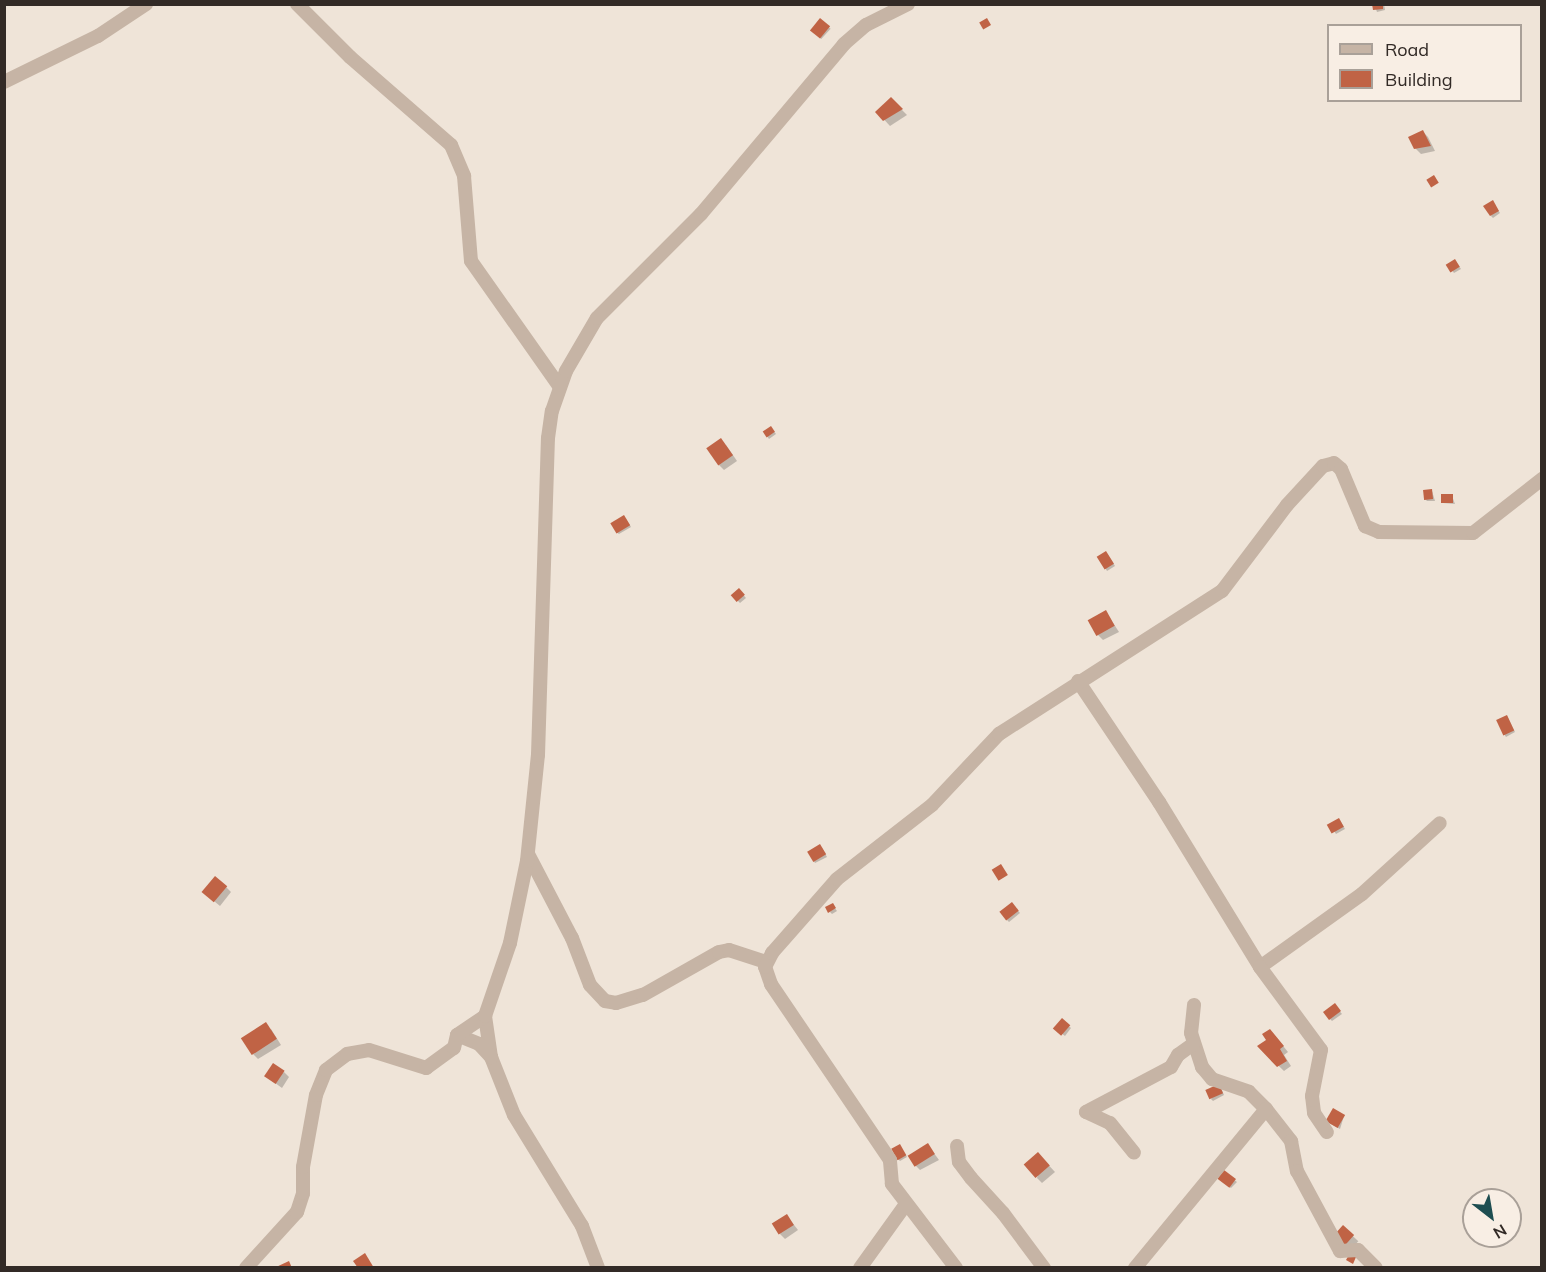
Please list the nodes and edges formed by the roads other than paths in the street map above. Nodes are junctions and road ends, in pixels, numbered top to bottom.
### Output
1 (146, 4) edge
2 (297, 4) edge
3 (908, 4) edge
4 (4, 82) edge
5 (560, 387) junction
6 (1542, 479) edge
7 (1078, 681) junction
8 (1440, 824) dead end
9 (528, 854) junction
10 (766, 962) junction
11 (1260, 967) junction
12 (1194, 1005) dead end
13 (485, 1016) junction
14 (458, 1035) junction
15 (1193, 1044) junction
16 (491, 1057) junction
17 (1266, 1109) junction
18 (1327, 1132) dead end
19 (957, 1146) dead end
20 (1134, 1154) dead end
21 (906, 1204) junction
22 (1374, 1267) edge
23 (246, 1268) edge
24 (598, 1268) edge
25 (860, 1268) edge
26 (956, 1268) edge
27 (1044, 1268) edge
28 (1135, 1268) edge

1 - 4 street
2 - 5 street
3 - 5 street
5 - 9 street
6 - 7 street
7 - 10 street
7 - 11 street
8 - 11 street
9 - 10 street
9 - 13 street
10 - 21 street
11 - 18 street
12 - 15 street
13 - 14 street
13 - 16 street
14 - 16 street
14 - 23 street
15 - 17 street
15 - 20 street
16 - 24 street
17 - 22 street
17 - 28 street
19 - 27 street
21 - 25 street
21 - 26 street

